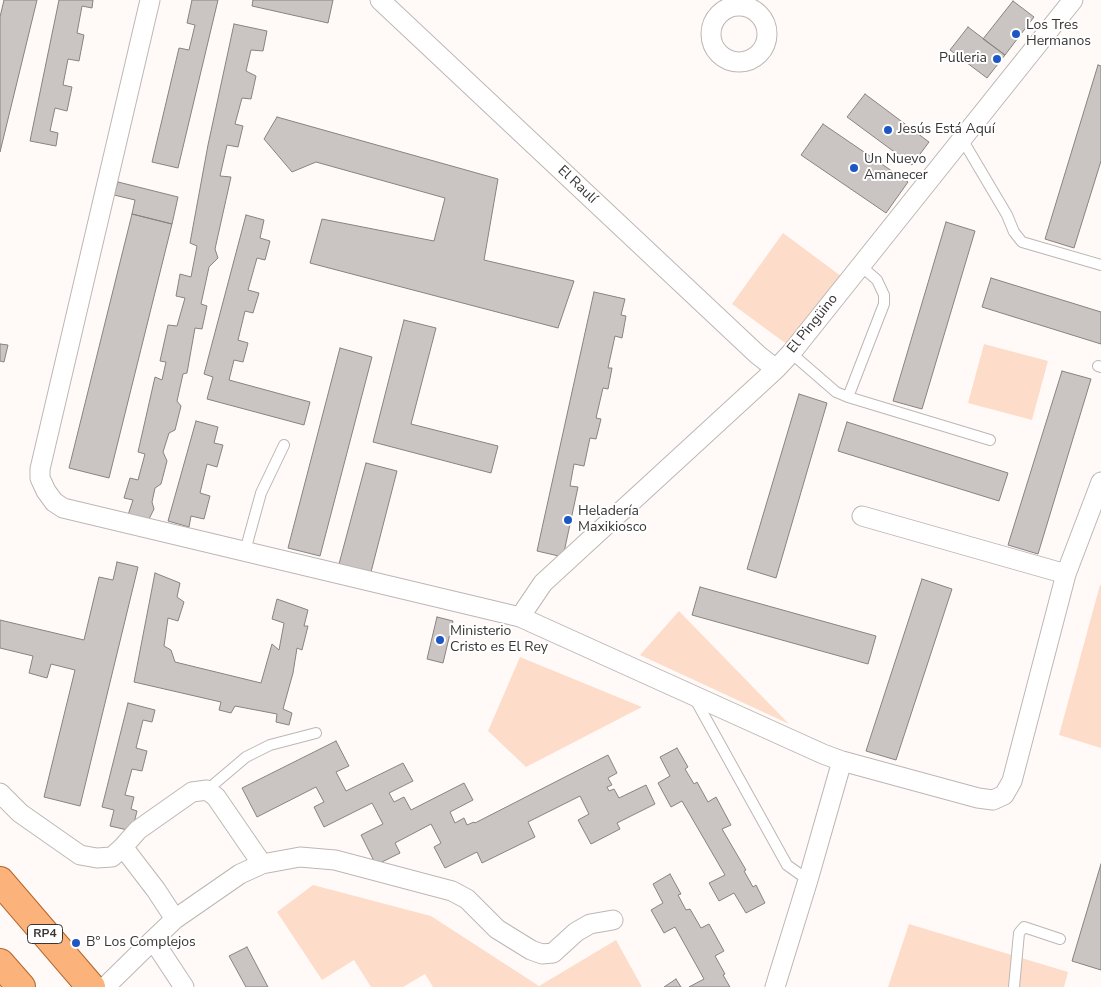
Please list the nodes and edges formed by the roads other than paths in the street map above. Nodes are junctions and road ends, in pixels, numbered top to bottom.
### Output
1 (150, 0) edge
2 (380, 0) edge
3 (1073, 0) edge
4 (962, 139) junction
5 (1101, 265) edge
6 (861, 266) junction
7 (791, 353) junction
8 (776, 369) junction
9 (848, 397) junction
10 (990, 440) dead end
11 (284, 445) dead end
12 (1101, 482) edge
13 (862, 516) dead end
14 (245, 551) junction
15 (1066, 574) junction
16 (520, 617) junction
17 (694, 696) junction
18 (316, 733) dead end
19 (842, 762) junction
20 (206, 790) junction
21 (0, 793) edge
22 (123, 847) junction
23 (262, 864) junction
24 (808, 880) junction
25 (0, 881) edge
26 (175, 919) junction
27 (613, 920) dead end
28 (1060, 939) dead end
29 (153, 940) junction
30 (0, 962) edge
31 (21, 987) edge
32 (90, 987) edge
33 (105, 987) edge
34 (184, 987) edge
35 (775, 987) edge
36 (1014, 987) edge

1 - 14 street
2 - 8 street, El Raulí
3 - 4 street, El Pingüino
4 - 5 lane
4 - 6 street, El Pingüino
6 - 7 street, El Pingüino
6 - 9 lane
7 - 8 street, El Pingüino
7 - 9 lane
8 - 16 street, El Pingüino
9 - 10 lane
11 - 14 lane
12 - 15 street
13 - 15 street
14 - 16 street
15 - 19 street
16 - 17 street
17 - 19 street
17 - 24 lane
18 - 20 lane
19 - 24 street
20 - 22 street
20 - 23 street
21 - 22 street
22 - 26 street
23 - 26 street
23 - 27 street
24 - 35 street
25 - 32 main road, RP4
26 - 29 street
28 - 36 lane
29 - 33 street
29 - 34 street
30 - 31 main road

